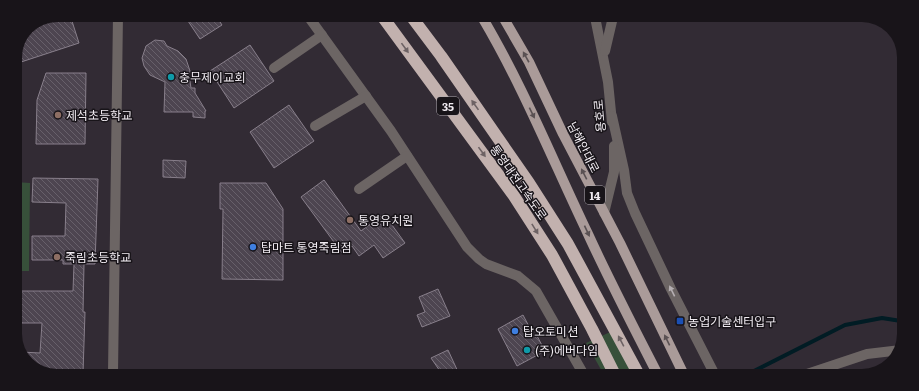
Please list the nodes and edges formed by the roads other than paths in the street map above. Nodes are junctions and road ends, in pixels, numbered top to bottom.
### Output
1 (118, 22) edge
2 (312, 22) edge
3 (386, 22) edge
4 (416, 22) edge
5 (485, 22) edge
6 (506, 22) edge
7 (597, 22) edge
8 (612, 22) edge
9 (322, 35) junction
10 (604, 55) junction
11 (274, 68) dead end
12 (366, 96) junction
13 (612, 116) junction
14 (315, 126) dead end
15 (407, 156) junction
16 (358, 189) dead end
17 (604, 213) junction
18 (892, 351) edge
19 (113, 369) edge
20 (581, 369) edge
21 (612, 369) edge
22 (636, 369) edge
23 (655, 369) edge
24 (681, 369) edge
25 (712, 369) edge
26 (824, 369) edge

1 - 19 street
2 - 9 street
3 -> 21 highway, 통영대전고속도로 / 35
22 -> 4 highway, 통영대전고속도로 / 35
5 -> 23 main road, 14
17 -> 6 main road, 남해안대로 / 14
7 - 10 street
8 - 10 street, 용호로
9 - 11 street
9 - 12 street
10 - 13 street, 용호로
12 - 14 street
12 - 15 street
13 - 17 street, 용호로
25 -> 13 street
15 - 16 street
15 - 20 street
24 -> 17 main road, 남해안대로 / 14
18 - 26 street

